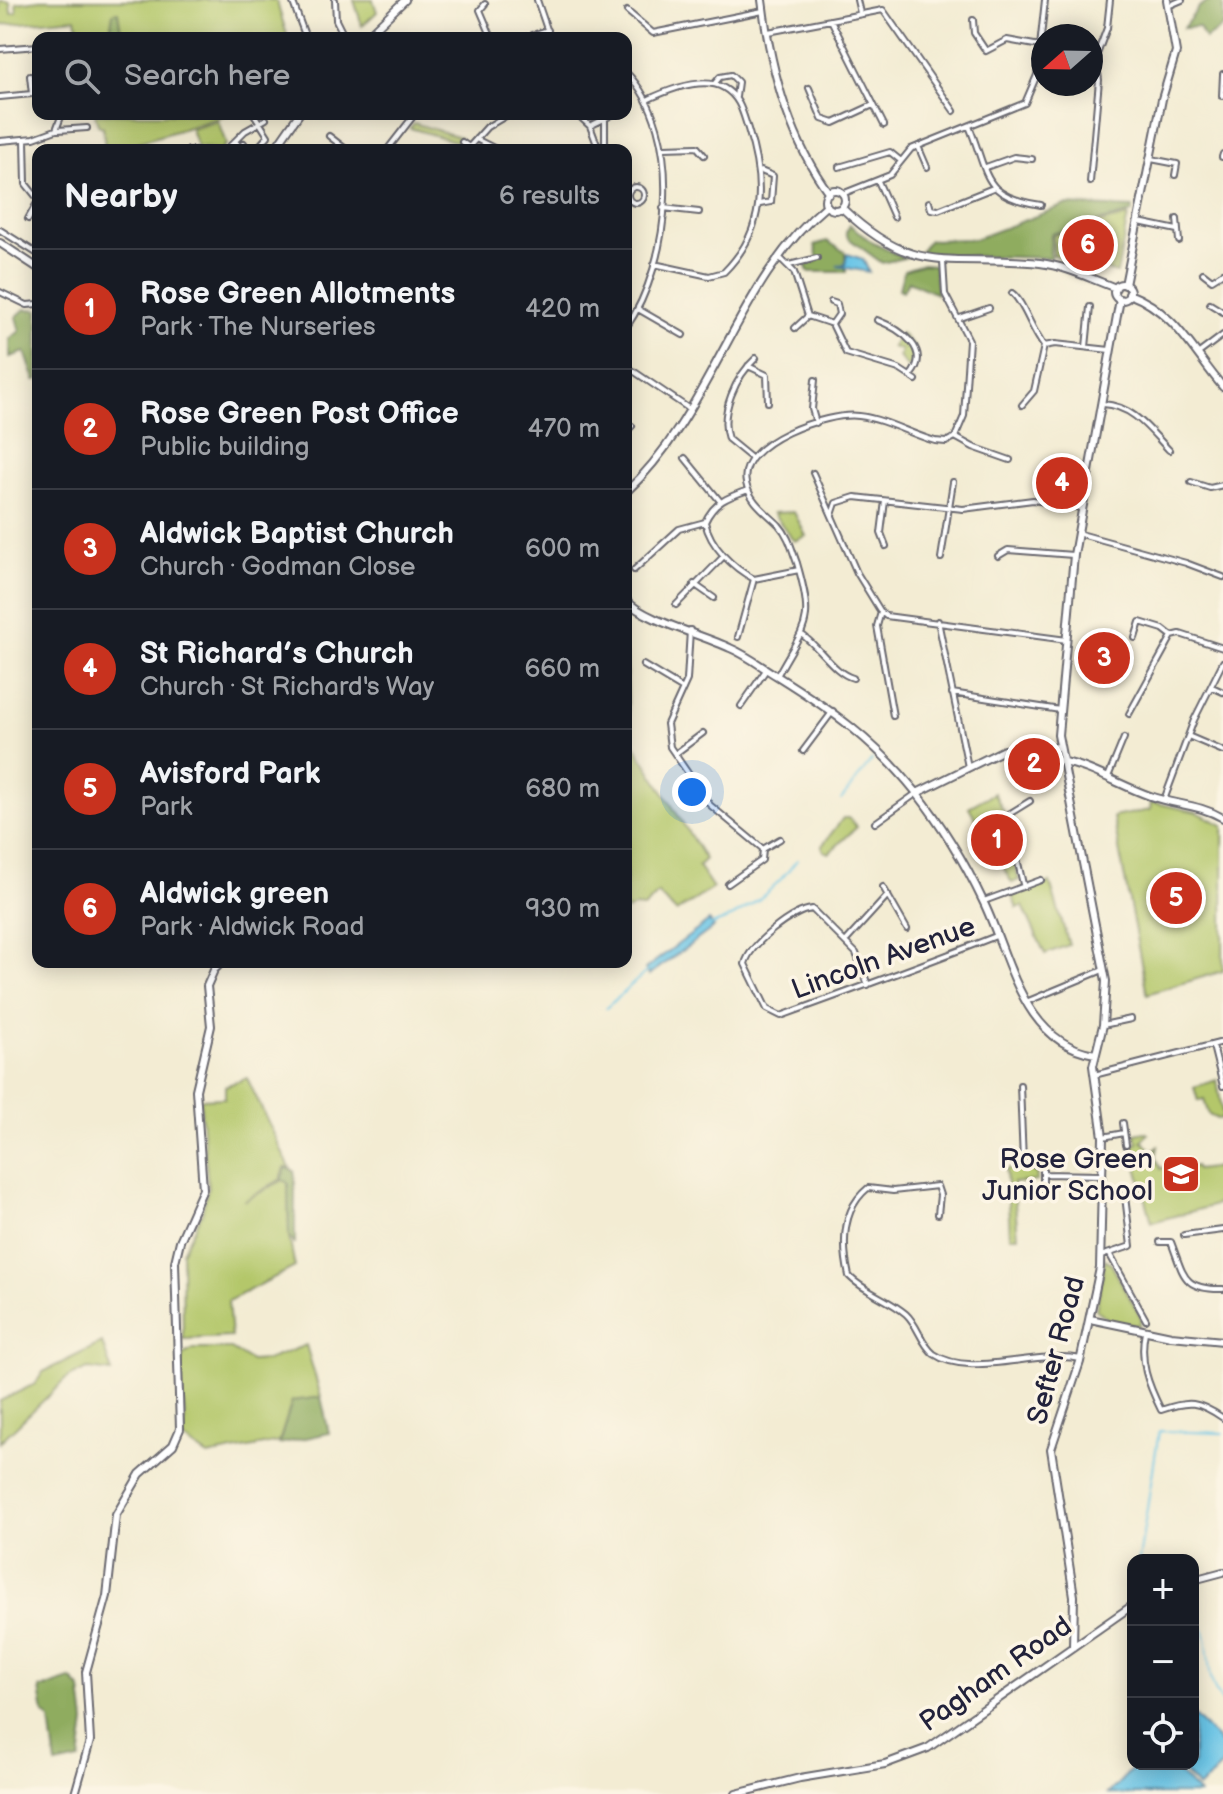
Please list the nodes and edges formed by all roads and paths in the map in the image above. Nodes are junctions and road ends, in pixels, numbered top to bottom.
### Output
1 (292, 0) edge
2 (335, 0) edge
3 (405, 0) edge
4 (537, 0) edge
5 (762, 0) edge
6 (857, 0) edge
7 (1045, 0) edge
8 (1110, 0) edge
9 (1182, 0) edge
10 (1168, 3) edge
11 (485, 4) dead end
12 (627, 11) dead end
13 (763, 11) junction
14 (860, 14) junction
15 (831, 20) junction
16 (973, 20) dead end
17 (1042, 24) edge
18 (548, 30) joint
19 (304, 32) edge
20 (342, 32) edge
21 (371, 32) edge
22 (489, 32) edge
23 (542, 32) edge
24 (767, 32) junction
25 (1031, 44) edge
26 (32, 46) edge
27 (0, 49) edge
28 (1223, 74) edge
29 (30, 76) dead end
30 (632, 80) edge
31 (715, 84) junction
32 (809, 88) dead end
33 (1031, 94) edge
34 (1222, 96) edge
35 (0, 97) edge
36 (736, 97) junction
37 (647, 100) junction
38 (874, 105) junction
39 (954, 111) dead end
40 (60, 120) edge
41 (257, 120) edge
42 (264, 120) edge
43 (295, 120) edge
44 (410, 120) edge
45 (501, 120) edge
46 (584, 120) edge
47 (603, 120) edge
48 (605, 120) edge
49 (259, 123) junction
50 (884, 125) dead end
51 (590, 126) junction
52 (969, 126) junction
53 (87, 128) dead end
54 (56, 130) junction
55 (329, 136) dead end
56 (25, 139) junction
57 (476, 139) junction
58 (0, 141) edge
59 (235, 141) junction
60 (462, 142) dead end
61 (232, 144) edge
62 (238, 144) edge
63 (261, 144) edge
64 (278, 144) edge
65 (339, 144) edge
66 (392, 144) edge
67 (465, 144) edge
68 (472, 144) edge
69 (486, 144) edge
70 (597, 144) edge
71 (603, 144) edge
72 (918, 146) junction
73 (663, 148) junction
74 (704, 155) dead end
75 (1032, 159) dead end
76 (1151, 159) junction
77 (901, 161) junction
78 (839, 167) dead end
79 (927, 167) dead end
80 (986, 167) junction
81 (761, 171) junction
82 (1175, 175) dead end
83 (878, 181) junction
84 (1090, 182) dead end
85 (632, 187) edge
86 (993, 188) junction
87 (32, 192) edge
88 (829, 193) junction
89 (842, 194) junction
90 (929, 202) dead end
91 (632, 204) edge
92 (760, 204) junction
93 (1041, 205) dead end
94 (826, 206) junction
95 (663, 208) junction
96 (842, 208) junction
97 (32, 211) edge
98 (699, 212) dead end
99 (894, 217) dead end
100 (28, 219) dead end
101 (1177, 219) dead end
102 (1139, 222) junction
103 (0, 230) edge
104 (1177, 230) junction
105 (19, 239) junction
106 (1179, 241) dead end
107 (0, 243) edge
108 (32, 249) edge
109 (12, 250) junction
110 (780, 258) junction
111 (817, 258) dead end
112 (943, 261) junction
113 (32, 264) edge
114 (654, 264) junction
115 (789, 265) junction
116 (1203, 273) dead end
117 (1223, 273) edge
118 (1125, 285) junction
119 (1116, 288) junction
120 (0, 292) edge
121 (1012, 293) dead end
122 (1129, 294) junction
123 (1120, 299) junction
124 (831, 302) dead end
125 (1210, 304) dead end
126 (32, 305) edge
127 (1090, 307) dead end
128 (989, 308) dead end
129 (638, 309) junction
130 (1223, 312) edge
131 (808, 316) junction
132 (632, 318) edge
133 (960, 318) junction
134 (877, 320) dead end
135 (832, 324) junction
136 (795, 328) dead end
137 (683, 335) dead end
138 (1223, 335) edge
139 (1044, 346) junction
140 (1086, 347) junction
141 (1110, 350) junction
142 (1199, 353) junction
143 (756, 358) dead end
144 (748, 366) junction
145 (632, 370) edge
146 (910, 376) junction
147 (815, 380) dead end
148 (916, 380) dead end
149 (1223, 387) edge
150 (768, 402) dead end
151 (1103, 404) junction
152 (1022, 405) dead end
153 (688, 408) junction
154 (816, 423) junction
155 (955, 437) junction
156 (1169, 450) dead end
157 (750, 457) junction
158 (685, 458) dead end
159 (1010, 460) dead end
160 (813, 473) dead end
161 (953, 482) dead end
162 (1191, 482) dead end
163 (1223, 485) edge
164 (632, 487) edge
165 (748, 490) junction
166 (720, 501) junction
167 (885, 501) junction
168 (1082, 508) junction
169 (949, 509) junction
170 (832, 515) junction
171 (705, 522) junction
172 (1077, 533) junction
173 (886, 546) dead end
174 (1074, 555) junction
175 (724, 556) junction
176 (998, 556) dead end
177 (941, 558) dead end
178 (634, 570) dead end
179 (799, 570) junction
180 (1223, 577) edge
181 (754, 579) junction
182 (694, 584) junction
183 (714, 598) dead end
184 (632, 605) edge
185 (676, 605) dead end
186 (881, 612) junction
187 (938, 621) junction
188 (690, 630) junction
189 (801, 634) junction
190 (1172, 636) junction
191 (738, 637) dead end
192 (1135, 638) dead end
193 (1067, 640) junction
194 (1223, 648) edge
195 (1223, 662) edge
196 (643, 665) dead end
197 (766, 670) junction
198 (777, 676) junction
199 (853, 678) dead end
200 (1212, 687) junction
201 (683, 689) junction
202 (1223, 692) edge
203 (952, 693) junction
204 (741, 706) dead end
205 (1060, 710) junction
206 (834, 711) junction
207 (1129, 714) dead end
208 (893, 716) dead end
209 (703, 733) dead end
210 (1188, 736) junction
211 (1124, 738) dead end
212 (1058, 747) junction
213 (803, 751) dead end
214 (1223, 751) edge
215 (675, 754) junction
216 (1060, 761) junction
217 (968, 767) junction
218 (1108, 777) junction
219 (917, 793) junction
220 (1164, 800) junction
221 (1030, 801) dead end
222 (1223, 818) edge
223 (875, 823) dead end
224 (780, 839) dead end
225 (763, 849) junction
226 (1041, 880) dead end
227 (728, 884) dead end
228 (1023, 884) junction
229 (883, 887) dead end
230 (888, 895) junction
231 (984, 901) junction
232 (907, 929) dead end
233 (998, 935) junction
234 (846, 941) junction
235 (218, 968) edge
236 (1105, 969) junction
237 (868, 985) junction
238 (1026, 1002) junction
239 (1131, 1019) dead end
240 (1103, 1025) junction
241 (1223, 1042) edge
242 (1213, 1046) junction
243 (1095, 1054) junction
244 (1094, 1075) junction
245 (1020, 1085) dead end
246 (1223, 1086) edge
247 (1123, 1123) dead end
248 (1124, 1133) junction
249 (1103, 1137) junction
250 (1126, 1145) dead end
251 (1043, 1174) junction
252 (1101, 1175) junction
253 (1124, 1188) dead end
254 (1017, 1190) dead end
255 (938, 1214) dead end
256 (1223, 1230) edge
257 (1184, 1235) dead end
258 (1193, 1237) junction
259 (1160, 1242) dead end
260 (1194, 1244) dead end
261 (1110, 1255) junction
262 (1101, 1256) junction
263 (1223, 1289) edge
264 (1090, 1319) junction
265 (1146, 1320) dead end
266 (1145, 1332) junction
267 (1223, 1341) edge
268 (1081, 1359) junction
269 (1223, 1418) edge
270 (1223, 1572) edge
271 (1199, 1578) edge
272 (1127, 1609) edge
273 (1073, 1647) junction
274 (75, 1794) edge
275 (736, 1794) edge

1 - 19 street
2 - 20 street
3 - 21 street
4 - 18 street
5 - 13 street
6 - 14 street
7 - 17 street
8 - 84 street
9 - 10 street
10 - 76 street
11 - 22 street
12 - 13 street
13 - 24 street
14 - 15 street
14 - 39 street
15 - 24 street
15 - 38 street
16 - 25 street
18 - 23 street
24 - 88 street
26 - 27 street
28 - 34 street
29 - 35 street
30 - 37 street
31 - 36 street
31 - 36 street
31 - 37 street
32 - 38 street
33 - 52 street
36 - 81 street
37 - 73 street
38 - 50 street
40 - 54 street
41 - 49 street
42 - 49 street
43 - 64 street
44 - 66 street
45 - 57 street
46 - 51 street
47 - 51 street
48 - 71 street
49 - 59 street
49 - 63 street
51 - 70 street
52 - 72 street
52 - 80 street
53 - 54 street
54 - 56 street
55 - 65 street
56 - 58 street
56 - 87 street
57 - 68 street
57 - 69 street
59 - 61 street
59 - 62 street
60 - 67 street
72 - 77 street
72 - 79 street
73 - 74 street
73 - 95 street
75 - 80 street
76 - 82 street
76 - 102 street
77 - 78 street
77 - 83 street
80 - 86 street
81 - 92 street
81 - 92 street
83 - 89 street
83 - 99 street
85 - 91 street
86 - 90 street
86 - 93 street
88 - 89 street
88 - 94 street
89 - 96 street
92 - 114 street
94 - 96 street
94 - 110 street
95 - 98 street
95 - 114 street
96 - 112 street
97 - 100 street
101 - 104 street
102 - 104 street
102 - 118 street
103 - 105 street
104 - 106 street
105 - 108 street
105 - 109 street
107 - 109 street
109 - 113 street
110 - 115 street
110 - 153 street
111 - 115 street
112 - 119 street
112 - 133 street
114 - 129 street
115 - 131 street
116 - 117 street
118 - 119 street
118 - 122 street
119 - 123 street
120 - 126 street
121 - 139 street
122 - 123 street
122 - 142 street
123 - 141 street, Sefter Road
124 - 135 street
125 - 130 street
127 - 140 street
128 - 133 street
129 - 132 street
129 - 137 street
131 - 135 street
131 - 136 street
133 - 155 street
134 - 146 street
135 - 146 street
138 - 142 street
139 - 140 street
139 - 152 street
140 - 141 street
141 - 151 street, Sefter Road
142 - 149 street
143 - 144 street
144 - 150 street
144 - 157 street
145 - 153 street
146 - 148 street
147 - 154 street
151 - 156 street
151 - 168 street, Sefter Road
153 - 164 street
154 - 155 street
154 - 157 street
155 - 159 street
157 - 165 street
158 - 166 street
160 - 170 street
161 - 169 street
162 - 163 street
165 - 166 street
165 - 179 street
166 - 171 street
167 - 169 street
167 - 170 street
167 - 173 street
168 - 169 street
168 - 172 street, Sefter Road
169 - 177 street
170 - 186 street
171 - 175 street
171 - 178 street
172 - 174 street, Sefter Road
172 - 180 street
174 - 176 street
174 - 193 street, Sefter Road
175 - 181 street
175 - 182 street
179 - 181 street
179 - 189 street
181 - 191 street
182 - 183 street
182 - 185 street
184 - 188 street
186 - 187 street
186 - 208 street
187 - 193 street
187 - 203 street
188 - 197 street
188 - 201 street
189 - 198 street
189 - 199 street
190 - 192 street
190 - 194 street
190 - 207 street
193 - 205 street, Sefter Road
195 - 200 street
196 - 201 street
197 - 198 street
197 - 204 street
198 - 206 street
200 - 202 street
200 - 210 street
201 - 215 street
203 - 205 street
203 - 217 street
205 - 212 street, Sefter Road
206 - 213 street
206 - 219 street
209 - 215 street
210 - 214 street
210 - 220 street
211 - 218 street
212 - 216 street, Sefter Road
212 - 217 street
215 - 225 street
216 - 218 street
216 - 236 street, Sefter Road
217 - 219 street
218 - 220 street
219 - 223 street
219 - 231 street
220 - 222 street
221 - 228 street
224 - 225 street
225 - 227 street
226 - 228 street
228 - 231 street
229 - 230 street
230 - 232 street
230 - 234 street
231 - 233 street
233 - 237 street, Lincoln Avenue
233 - 238 street
234 - 237 street
234 - 237 street, Lincoln Avenue
235 - 274 street
236 - 238 street
236 - 240 street, Sefter Road
238 - 243 street
239 - 240 street
240 - 243 street, Sefter Road
241 - 242 street
242 - 244 street
242 - 246 street
243 - 244 street, Sefter Road
244 - 249 street, Sefter Road
245 - 251 street
247 - 248 street
248 - 249 street
248 - 250 street
249 - 252 street, Sefter Road
251 - 252 street
251 - 254 street
252 - 262 street, Sefter Road
253 - 261 street
255 - 268 street
256 - 258 street
257 - 258 street
258 - 260 street
259 - 263 street
261 - 262 street
261 - 265 street
262 - 264 street, Sefter Road
264 - 266 street
264 - 268 street, Sefter Road
266 - 267 street
266 - 269 street
268 - 273 street, Sefter Road
270 - 271 street
272 - 273 street, Pagham Road
273 - 275 street, Pagham Road

